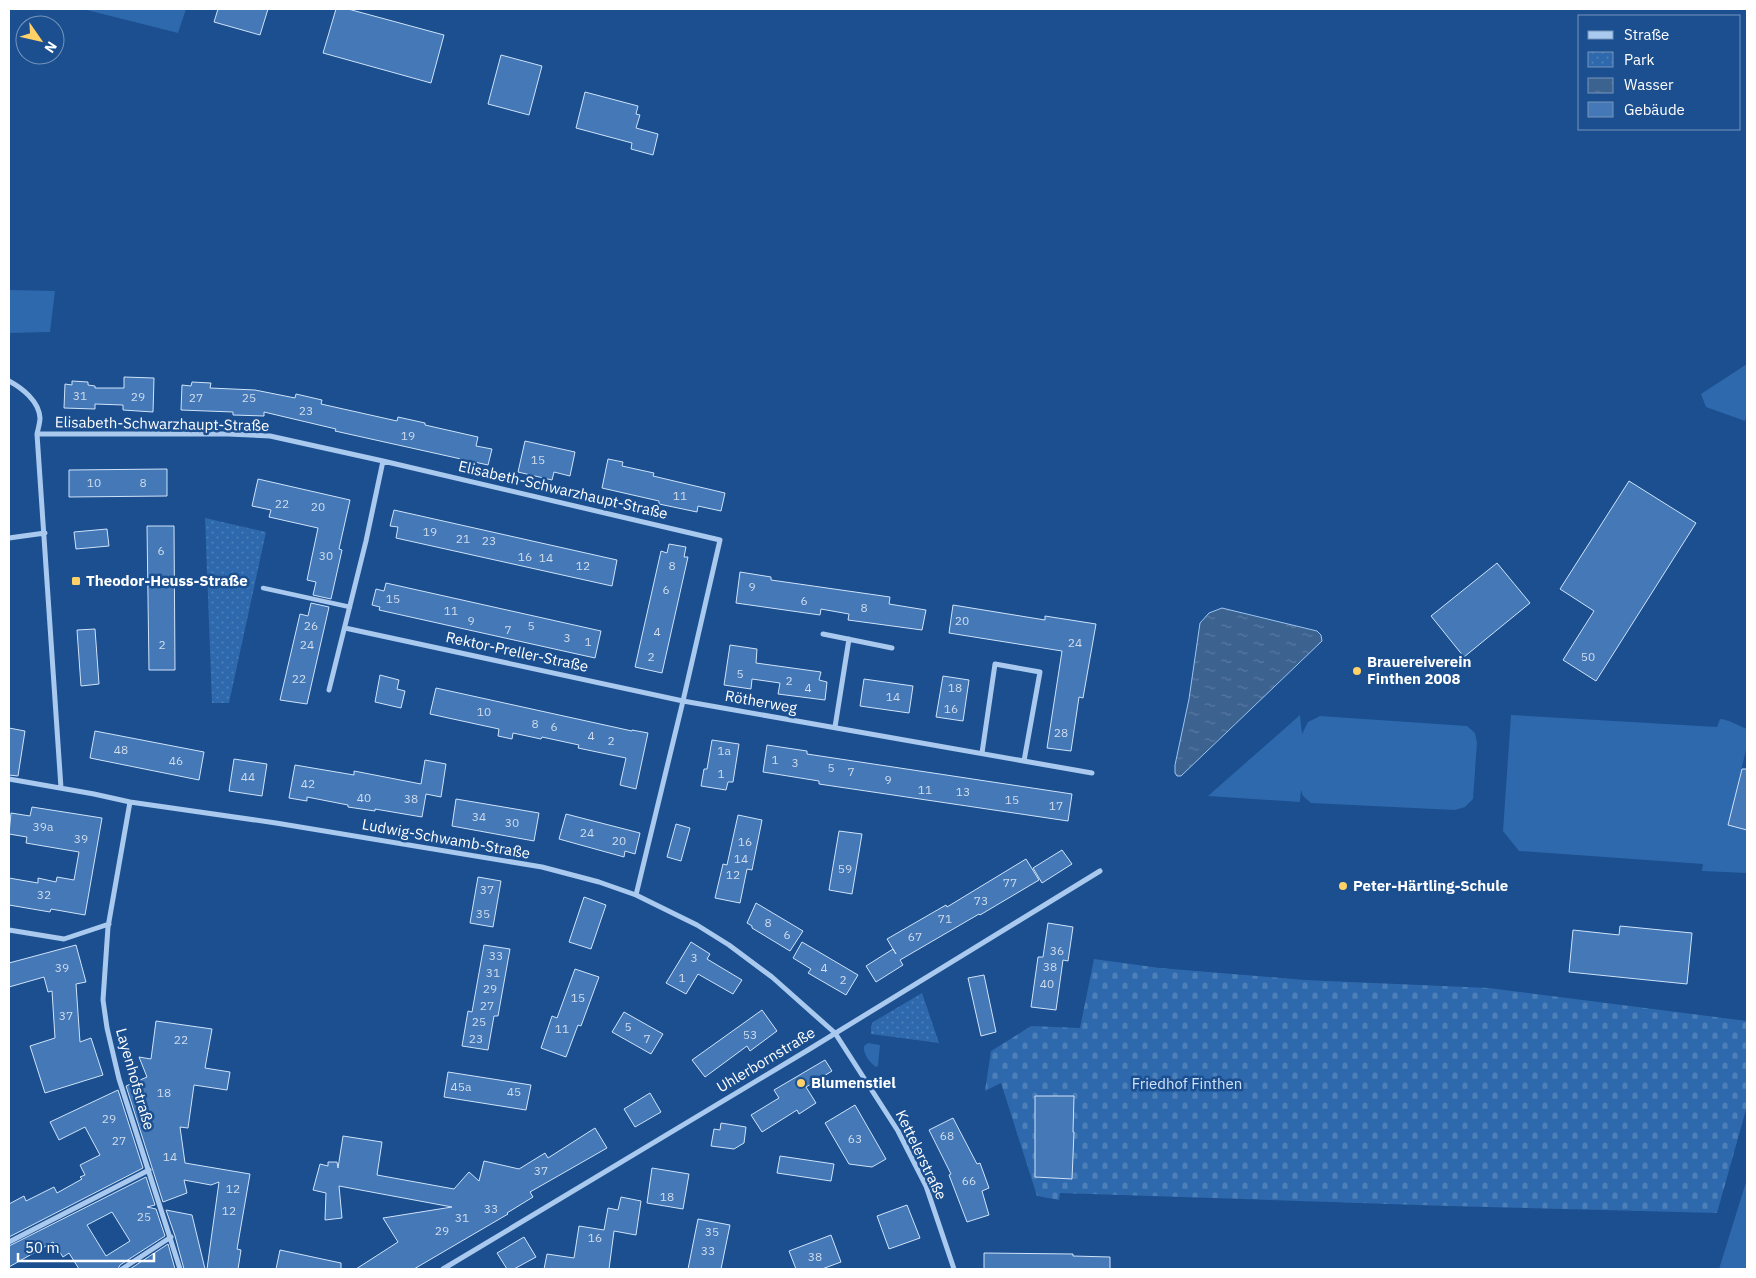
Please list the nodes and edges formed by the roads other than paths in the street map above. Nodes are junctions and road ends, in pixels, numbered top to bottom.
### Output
1 (9, 381) edge
2 (38, 434) junction
3 (383, 461) junction
4 (44, 533) junction
5 (9, 538) edge
6 (263, 588) dead end
7 (350, 607) junction
8 (345, 628) junction
9 (823, 634) dead end
10 (849, 639) junction
11 (892, 648) dead end
12 (329, 690) dead end
13 (683, 701) junction
14 (835, 727) junction
15 (982, 753) junction
16 (1024, 761) junction
17 (1092, 773) dead end
18 (9, 779) edge
19 (61, 788) junction
20 (130, 802) junction
21 (1100, 871) dead end
22 (636, 895) junction
23 (109, 924) junction
24 (9, 930) edge
25 (835, 1033) junction
26 (149, 1170) junction
27 (171, 1237) junction
28 (9, 1242) edge
29 (122, 1269) edge
30 (180, 1269) edge
31 (443, 1269) edge
32 (954, 1269) edge

1 - 2 street
2 - 3 street, Elisabeth-Schwarzhaupt-Straße
2 - 4 street
3 - 7 street
3 - 13 street, Elisabeth-Schwarzhaupt-Straße
4 - 5 street
4 - 19 street
6 - 7 street
7 - 8 street
8 - 12 street
8 - 13 street, Rektor-Preller-Straße
9 - 10 street
10 - 11 street
10 - 14 street
13 - 14 street, Rötherweg
13 - 22 street, Elisabeth-Schwarzhaupt-Straße
14 - 15 street, Rötherweg
15 - 16 street, Rötherweg
15 - 16 street
16 - 17 street, Rötherweg
18 - 19 street, Ludwig-Schwamb-Straße
19 - 20 street, Ludwig-Schwamb-Straße
20 - 22 street, Ludwig-Schwamb-Straße
20 - 23 street, Layenhofstraße
21 - 25 street, Uhlerbornstraße
22 - 25 street, Ludwig-Schwamb-Straße
23 - 24 street
23 - 26 street, Layenhofstraße
25 - 31 street, Uhlerbornstraße
25 - 32 street, Kettelerstraße
26 - 27 street, Layenhofstraße
26 - 28 street
27 - 29 street
27 - 30 street, Layenhofstraße

